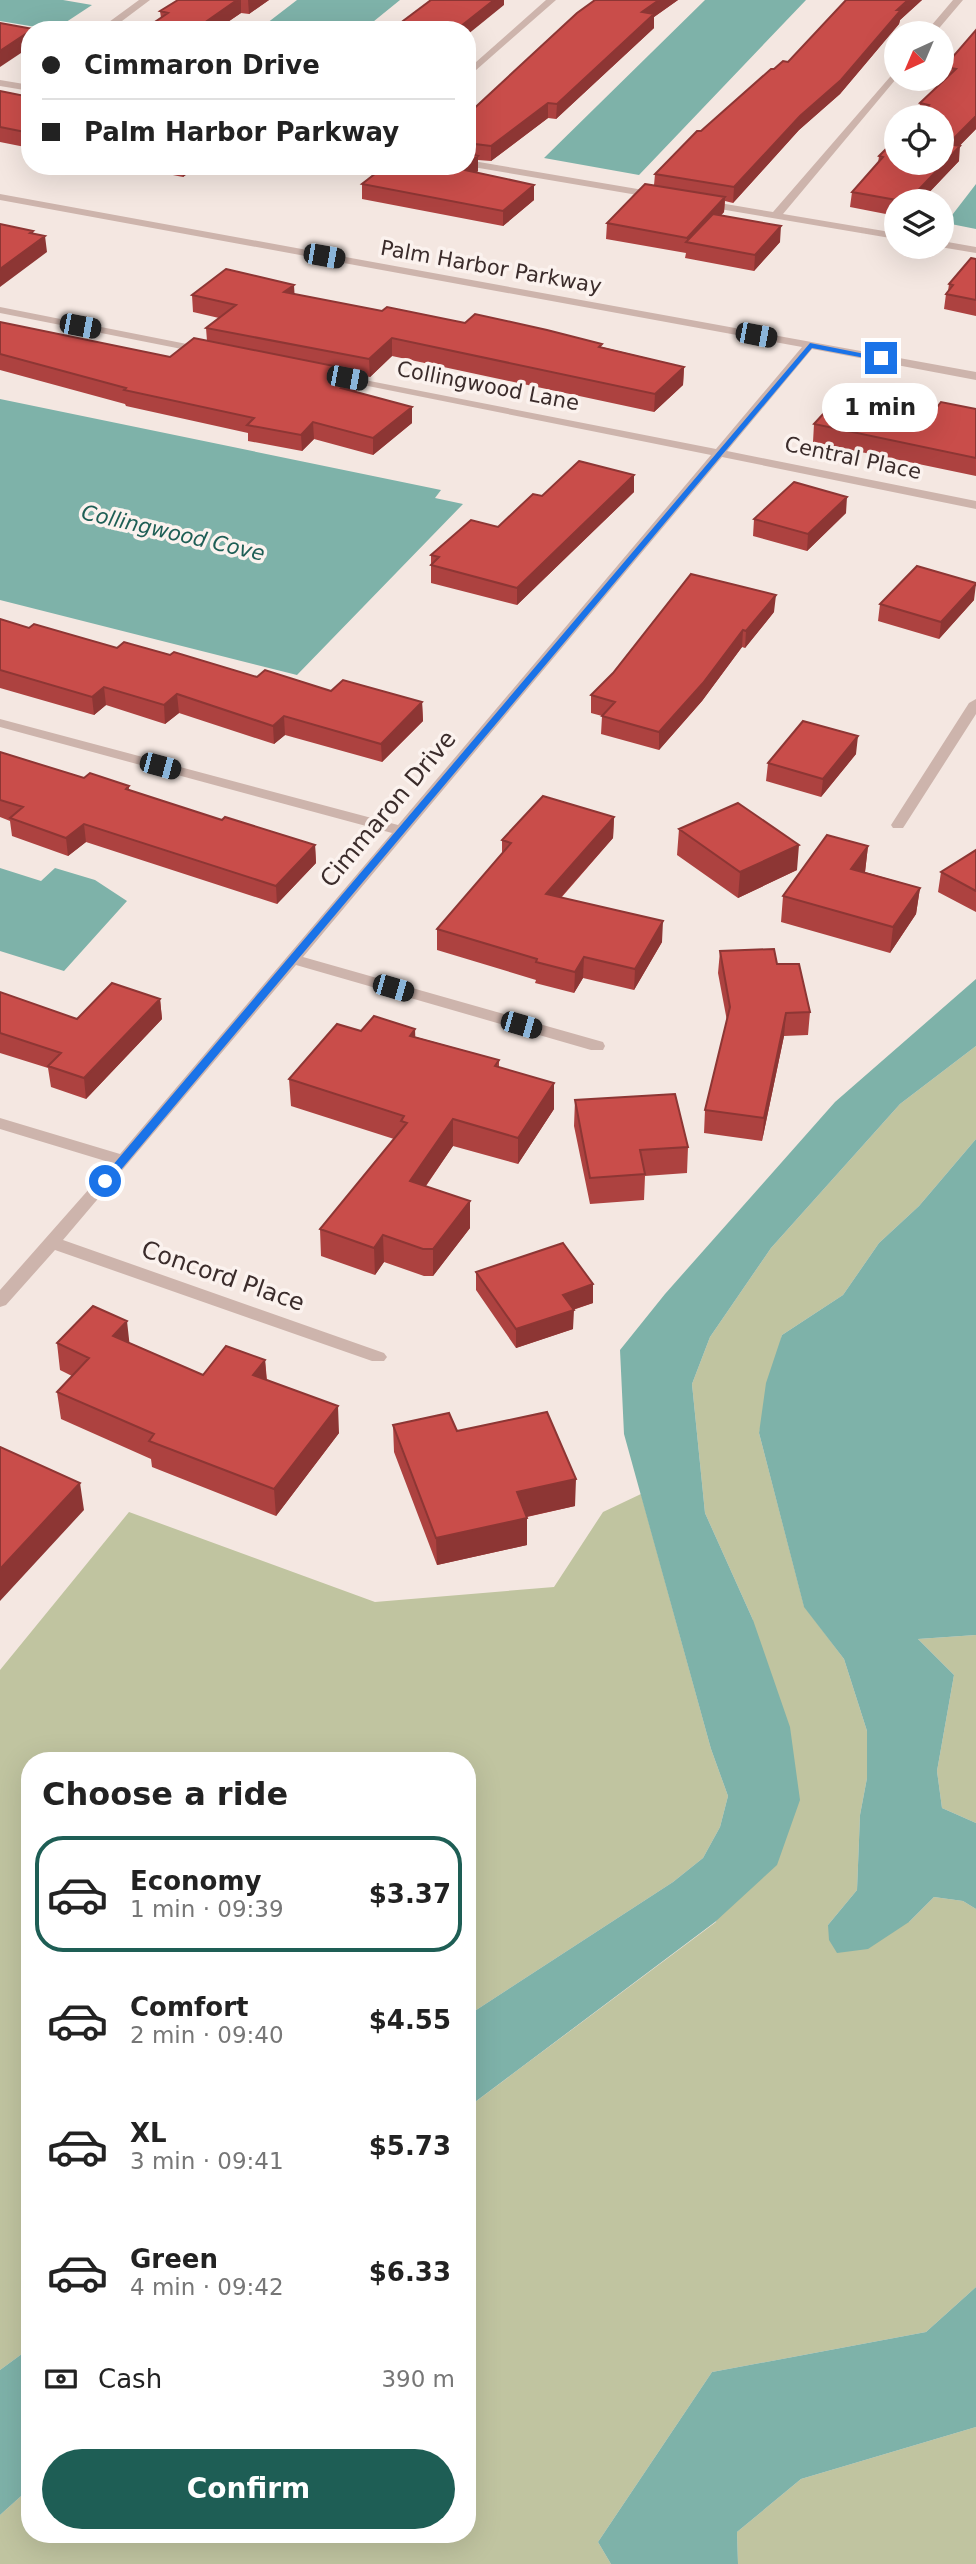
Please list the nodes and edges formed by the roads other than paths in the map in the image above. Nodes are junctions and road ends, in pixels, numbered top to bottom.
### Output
1 (145, 0) edge
2 (551, 0) edge
3 (958, 0) edge
4 (116, 21) edge
5 (940, 21) edge
6 (476, 67) edge
7 (0, 83) edge
8 (21, 85) edge
9 (884, 87) edge
10 (476, 165) edge
11 (0, 197) edge
12 (669, 197) edge
13 (695, 201) edge
14 (776, 215) junction
15 (884, 234) edge
16 (954, 246) edge
17 (976, 250) edge
18 (0, 310) edge
19 (810, 345) junction
20 (218, 353) edge
21 (326, 374) edge
22 (976, 376) edge
23 (721, 452) junction
24 (976, 505) edge
25 (976, 703) edge
26 (0, 723) edge
27 (898, 825) dead end
28 (399, 830) junction
29 (291, 959) junction
30 (597, 1046) dead end
31 (0, 1123) edge
32 (123, 1161) junction
33 (51, 1242) junction
34 (0, 1301) edge
35 (378, 1357) dead end

1 - 4 street
2 - 6 street
3 - 5 street
7 - 8 street
9 - 14 street
10 - 12 street
11 - 19 street, Palm Harbor Parkway
13 - 14 street
14 - 15 street
16 - 17 street
18 - 20 street
19 - 22 street, Palm Harbor Parkway
19 - 23 street, Cimmaron Drive
21 - 23 street, Collingwood Lane
23 - 24 street, Central Place
23 - 28 street, Cimmaron Drive
25 - 27 street
26 - 28 street
28 - 29 street, Cimmaron Drive
29 - 30 street
29 - 32 street, Cimmaron Drive
31 - 32 street
32 - 33 street, Cimmaron Drive
33 - 34 street, Cimmaron Drive
33 - 35 street, Concord Place

